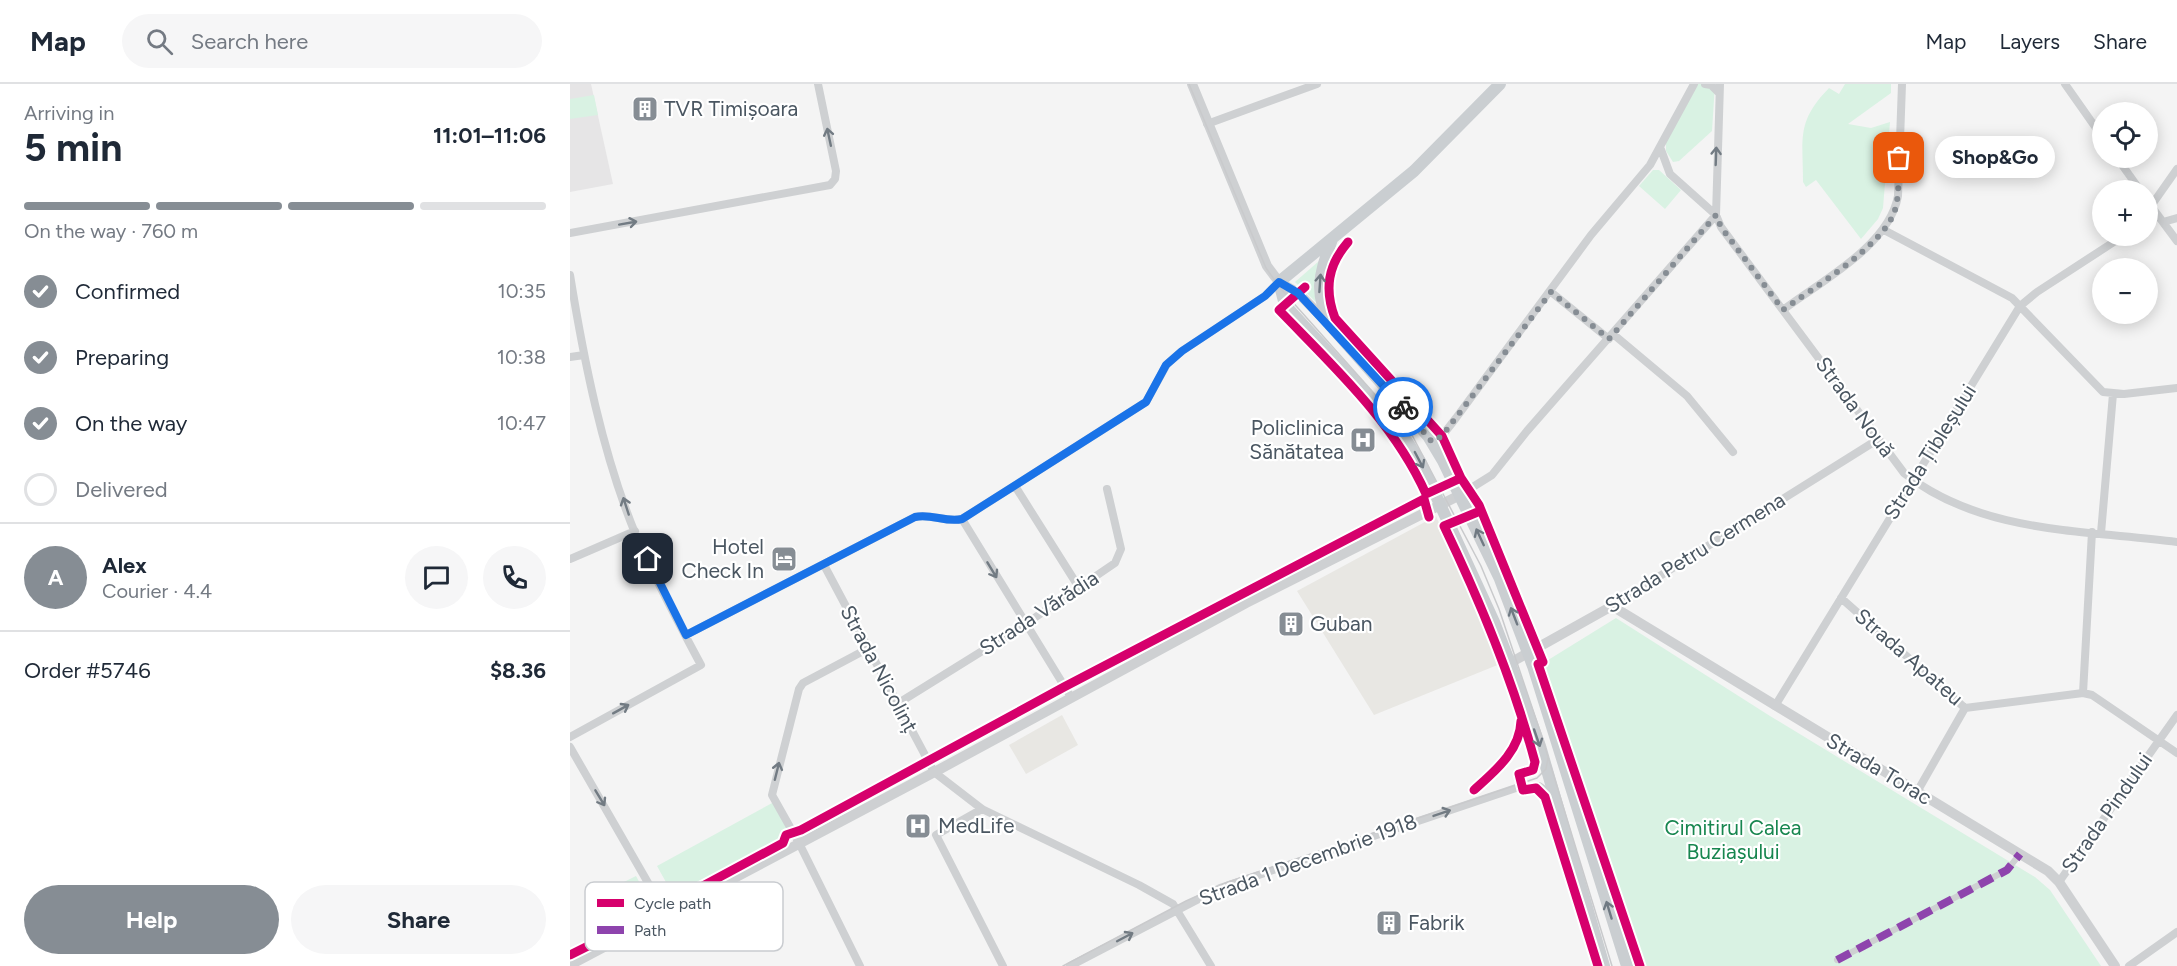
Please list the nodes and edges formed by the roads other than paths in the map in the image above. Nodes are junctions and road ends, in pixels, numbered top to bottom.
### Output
1 (818, 84) edge
2 (1192, 84) edge
3 (1317, 84) edge
4 (1500, 84) edge
5 (1704, 84) edge
6 (1902, 84) edge
7 (2065, 84) edge
8 (1694, 85) edge
9 (1719, 89) edge
10 (2092, 122) edge
11 (1207, 124) junction
12 (1660, 147) junction
13 (1650, 165) junction
14 (1666, 168) junction
15 (2177, 169) edge
16 (2158, 193) edge
17 (1716, 215) junction
18 (2158, 215) edge
19 (2177, 218) edge
20 (2163, 222) junction
21 (1884, 230) junction
22 (570, 233) edge
23 (1332, 239) junction
24 (2177, 241) edge
25 (2108, 246) edge
26 (570, 275) edge
27 (1279, 282) junction
28 (1551, 292) junction
29 (2020, 306) junction
30 (1783, 310) junction
31 (1331, 326) junction
32 (1611, 337) junction
33 (584, 355) junction
34 (570, 357) edge
35 (2177, 388) edge
36 (2113, 394) junction
37 (1877, 440) junction
38 (1432, 442) junction
39 (1733, 452) dead end
40 (1913, 480) junction
41 (1015, 486) junction
42 (1107, 489) dead end
43 (1460, 495) junction
44 (1440, 504) junction
45 (962, 519) junction
46 (635, 531) junction
47 (2096, 533) junction
48 (2177, 542) edge
49 (570, 559) edge
50 (824, 566) junction
51 (1078, 586) junction
52 (1841, 598) junction
53 (1612, 606) junction
54 (1024, 625) junction
55 (686, 635) junction
56 (869, 648) junction
57 (1528, 652) junction
58 (1510, 663) junction
59 (2083, 693) junction
60 (1071, 697) junction
61 (897, 704) junction
62 (1775, 705) junction
63 (1965, 708) junction
64 (2177, 715) edge
65 (570, 737) edge
66 (2159, 741) junction
67 (570, 747) edge
68 (2177, 753) edge
69 (934, 772) junction
70 (1917, 792) junction
71 (1553, 796) junction
72 (982, 809) junction
73 (799, 843) junction
74 (2020, 854) junction
75 (648, 882) edge
76 (726, 882) edge
77 (2059, 882) junction
78 (1177, 908) junction
79 (2177, 932) edge
80 (596, 951) edge
81 (1837, 960) dead end
82 (570, 965) edge
83 (1073, 965) edge
84 (860, 966) edge
85 (1004, 966) edge
86 (1211, 966) edge
87 (1604, 966) edge
88 (1627, 966) edge
89 (2115, 966) edge
90 (2129, 966) edge

22 -> 1 street
2 - 11 street
3 - 11 street
4 - 23 main road
5 - 8 street
5 - 9 street
6 - 21 street
7 - 10 street
8 - 12 street
17 -> 9 street
11 - 27 street
12 - 13 street
12 - 14 street
13 - 14 street
13 - 28 street
14 - 17 street
15 - 16 street
17 - 30 street, Strada Nouă
17 - 32 street
18 - 20 street
19 - 20 street
20 - 24 street
21 - 29 street
21 - 30 street
23 - 27 main road
31 -> 23 main road
25 - 29 street, Strada Țibleșului
26 - 33 street
27 - 31 street
27 - 41 street
27 -> 44 main road
28 - 32 street
28 - 38 street
29 - 36 street
29 - 40 street, Strada Țibleșului
30 - 37 street, Strada Nouă
31 - 38 main road
32 - 39 street
32 - 43 street
33 - 34 street
46 -> 33 street
35 - 36 street
36 - 47 street
37 - 40 street, Strada Nouă
37 - 53 street, Strada Petru Cermena
38 - 43 main road
40 - 47 street, Strada Nouă
40 - 52 street, Strada Țibleșului
41 - 45 street
41 - 51 street
42 - 51 street, Strada Vărădia
43 - 44 street
57 -> 43 main road
44 - 58 main road
44 - 60 street
45 - 50 street
45 -> 54 street
46 - 49 street
46 - 55 street
47 - 48 street, Strada Nouă
47 - 59 street
50 - 55 street
50 - 56 street, Strada Nicolinț
51 - 54 street, Strada Vărădia
52 - 62 street, Strada Țibleșului
52 - 63 street, Strada Apateu
53 - 57 street, Strada Petru Cermena
53 - 62 street, Strada Torac
54 - 60 street
54 - 61 street, Strada Vărădia
65 -> 55 street
56 - 61 street, Strada Nicolinț
73 -> 56 street
57 - 58 street, Strada Petru Cermena
88 -> 57 main road
58 -> 71 main road
59 - 63 street, Strada Apateu
59 - 66 street
60 - 69 street
61 - 69 street, Strada Nicolinț
62 - 70 street, Strada Torac
63 - 70 street
64 - 66 street, Strada Pindului
66 - 68 street
66 - 77 street, Strada Pindului
67 -> 75 street
69 - 72 street
69 - 73 street
70 - 74 street, Strada Torac
78 -> 71 street, Strada 1 Decembrie 1918
71 - 87 main road
72 - 78 street
72 - 85 street
73 - 76 street
73 - 84 street
74 - 77 street, Strada Torac
74 - 81 street
77 - 89 street, Strada Torac
83 -> 78 street, Strada 1 Decembrie 1918
78 - 86 street
79 - 90 street
80 - 82 street

